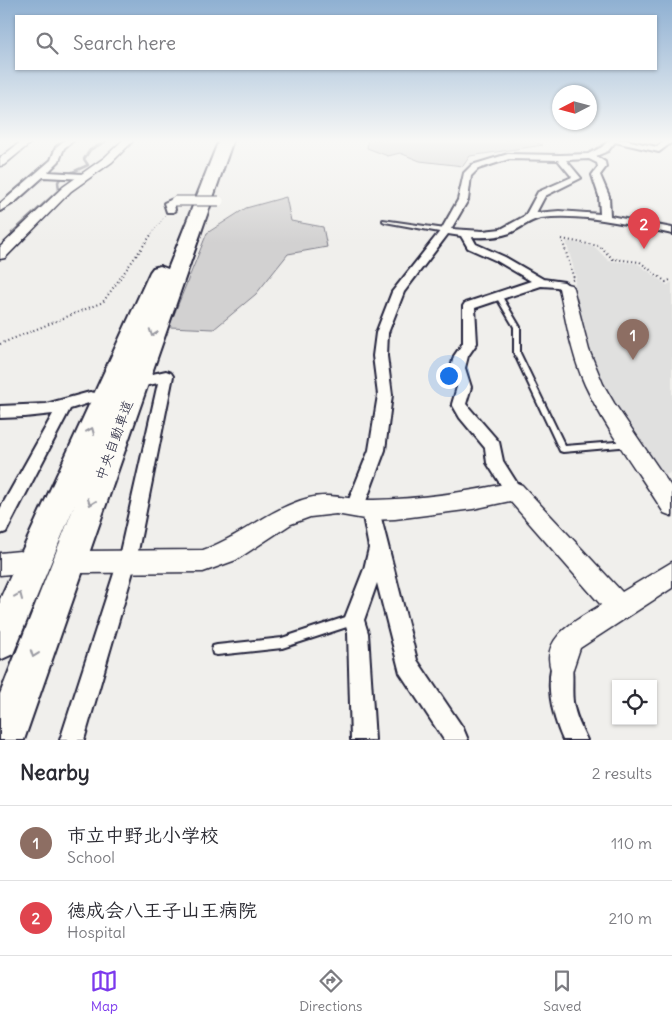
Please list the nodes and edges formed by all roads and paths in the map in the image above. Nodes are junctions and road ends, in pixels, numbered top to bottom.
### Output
1 (40, 174) edge
2 (48, 175) edge
3 (87, 175) edge
4 (200, 175) edge
5 (214, 175) edge
6 (467, 175) edge
7 (574, 175) edge
8 (596, 175) edge
9 (83, 177) junction
10 (219, 201) dead end
11 (0, 208) edge
12 (170, 210) joint
13 (530, 216) junction
14 (605, 218) junction
15 (385, 221) dead end
16 (445, 231) junction
17 (672, 231) edge
18 (464, 233) junction
19 (0, 255) edge
20 (672, 279) edge
21 (540, 282) junction
22 (566, 288) junction
23 (498, 295) junction
24 (0, 344) edge
25 (144, 381) dead end
26 (90, 397) dead end
27 (64, 407) junction
28 (0, 412) edge
29 (631, 444) junction
30 (514, 491) junction
31 (672, 506) edge
32 (362, 509) junction
33 (0, 526) edge
34 (378, 548) junction
35 (80, 562) dead end
36 (127, 562) junction
37 (672, 574) edge
38 (619, 607) junction
39 (354, 620) junction
40 (0, 641) edge
41 (217, 650) dead end
42 (562, 662) joint
43 (4, 740) edge
44 (72, 740) edge
45 (363, 740) edge
46 (456, 740) edge
47 (575, 740) edge

1 - 11 street
2 - 9 street
3 - 9 street
40 -> 4 highway, 中央自動車道
5 -> 43 highway, 中央自動車道
6 - 16 street
7 - 13 street
8 - 14 street
9 - 19 street
10 - 12 street, bridge
12 - 24 path
13 - 14 street
13 - 18 street
14 - 17 street
15 - 16 lane
16 - 18 street
16 - 32 street
18 - 21 street
20 - 22 path
21 - 22 street
21 - 23 street
22 - 29 street
23 - 29 lane
23 - 30 street
25 - 36 street
26 - 27 street
27 - 28 street
27 - 33 street
29 - 31 street
30 - 32 street
30 - 38 street
32 - 34 street
32 - 36 street
34 - 39 street
34 - 46 street
35 - 36 street
36 - 44 street
37 - 38 street
38 - 42 street
39 - 41 lane
39 - 45 street
42 - 47 street

